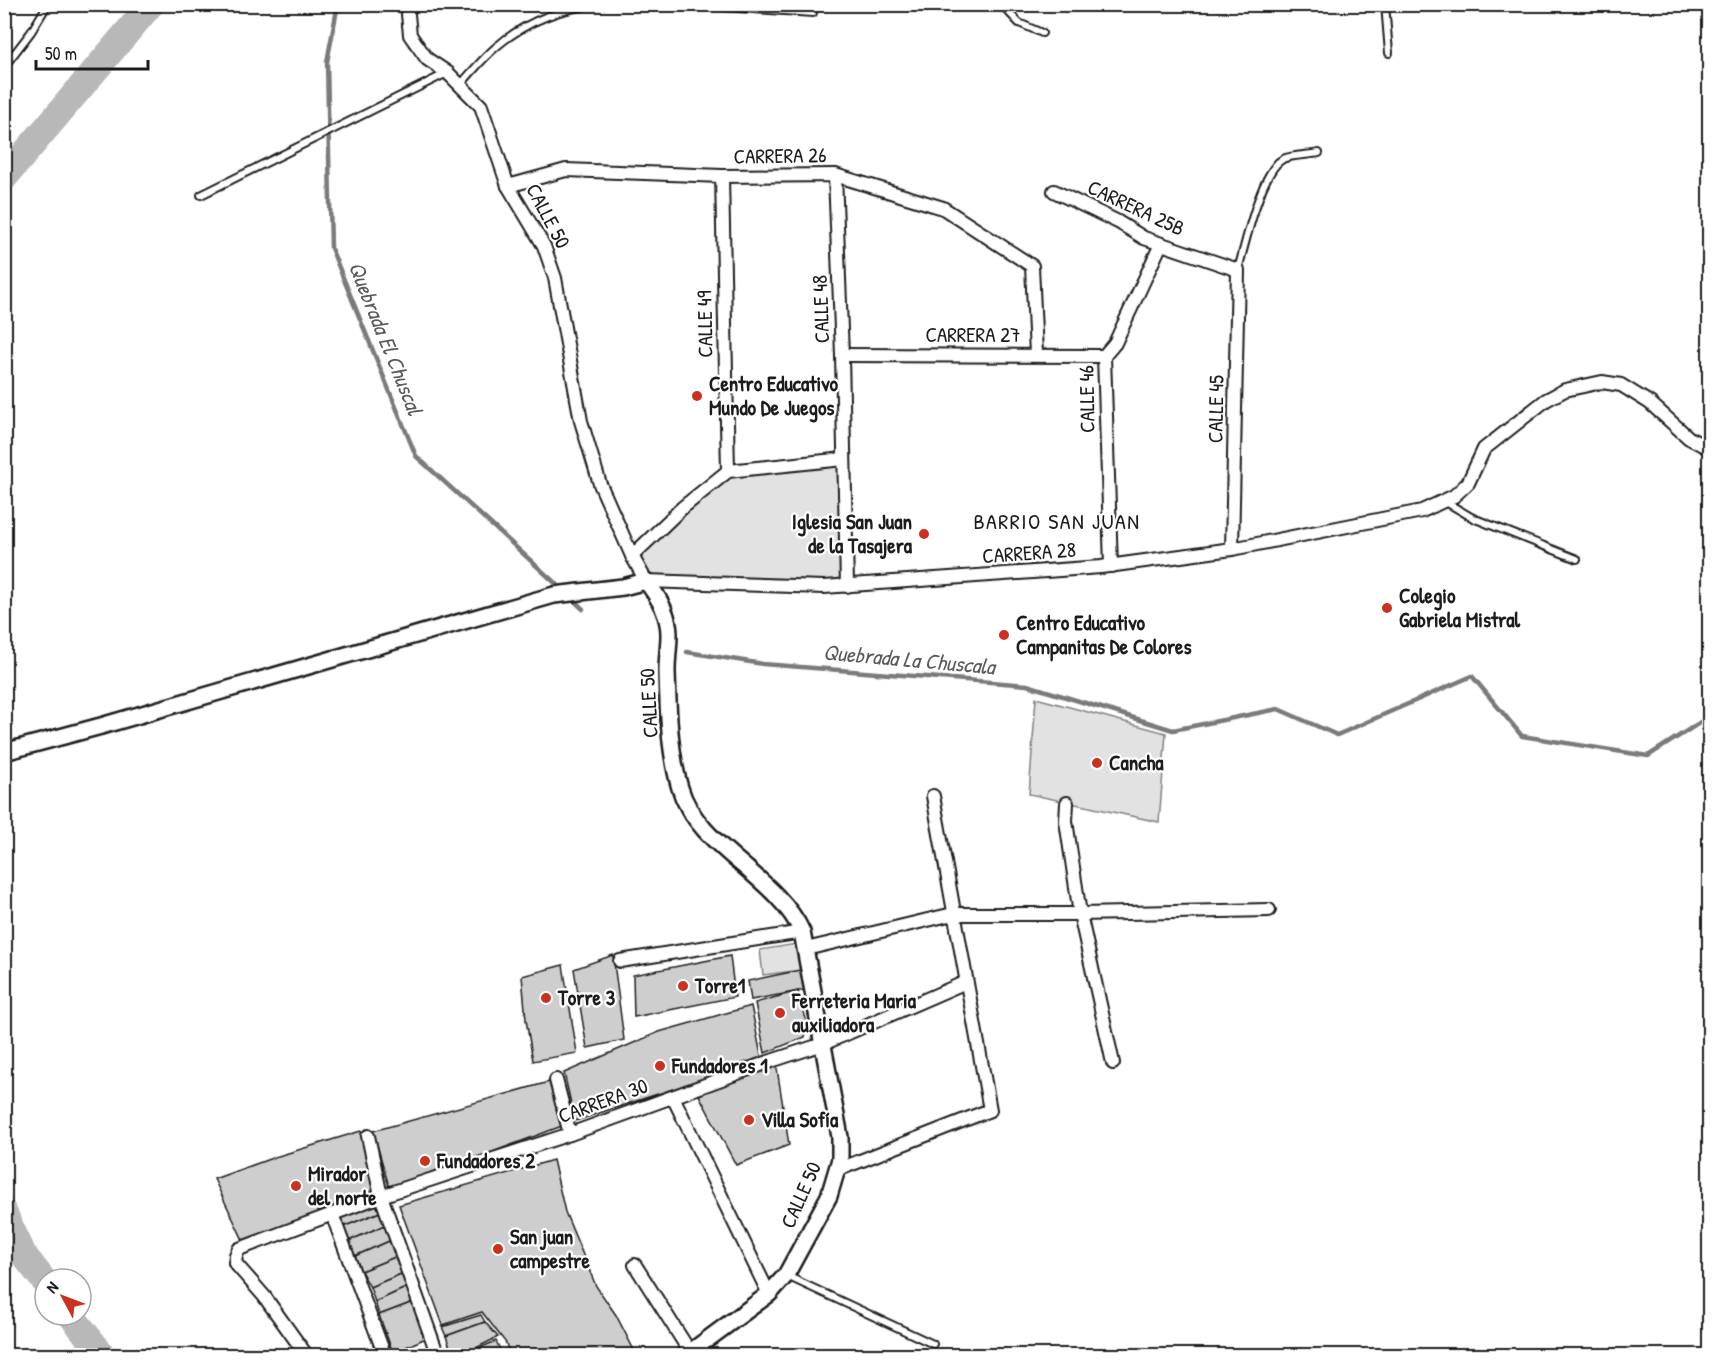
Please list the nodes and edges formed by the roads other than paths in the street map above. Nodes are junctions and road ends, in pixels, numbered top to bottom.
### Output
1 (48, 4) edge
2 (407, 4) edge
3 (603, 4) edge
4 (679, 4) edge
5 (1001, 4) edge
6 (1385, 4) edge
7 (813, 13) dead end
8 (1042, 33) dead end
9 (1389, 53) dead end
10 (4, 68) edge
11 (447, 73) junction
12 (460, 85) junction
13 (1320, 153) dead end
14 (835, 175) junction
15 (722, 176) junction
16 (508, 186) junction
17 (1054, 190) dead end
18 (201, 195) dead end
19 (1161, 244) junction
20 (1238, 270) junction
21 (1036, 354) junction
22 (842, 355) junction
23 (1104, 356) junction
24 (1710, 449) edge
25 (844, 459) junction
26 (728, 471) junction
27 (1444, 501) junction
28 (1232, 549) junction
29 (632, 556) junction
30 (1578, 559) dead end
31 (1112, 566) junction
32 (646, 581) junction
33 (847, 586) junction
34 (4, 752) edge
35 (933, 796) dead end
36 (1067, 803) dead end
37 (1269, 910) dead end
38 (953, 914) junction
39 (1080, 914) junction
40 (802, 932) junction
41 (806, 949) junction
42 (621, 961) dead end
43 (966, 982) junction
44 (823, 1044) junction
45 (1113, 1063) dead end
46 (555, 1080) dead end
47 (673, 1097) junction
48 (570, 1134) junction
49 (368, 1136) dead end
50 (837, 1170) junction
51 (381, 1196) junction
52 (332, 1214) junction
53 (636, 1265) dead end
54 (786, 1275) junction
55 (769, 1294) junction
56 (933, 1344) dead end
57 (688, 1354) edge
58 (307, 1356) edge
59 (385, 1356) edge
60 (438, 1356) edge

1 - 10 lane
2 - 11 street, CALLE 50
3 - 12 lane
4 - 7 lane
5 - 8 lane
6 - 9 lane
11 - 12 street, CALLE 50
11 - 18 lane
12 - 16 street, CALLE 50
13 - 20 lane
14 - 15 street, CARRERA 26
14 - 21 street, CARRERA 26
14 - 22 street, CALLE 48
15 - 16 street, CARRERA 26
15 - 26 street, CALLE 49
16 - 29 street, CALLE 50
17 - 19 street, CARRERA 25B
19 - 20 street, CARRERA 25B
19 - 23 street, CALLE 46
20 - 28 street, CALLE 45
21 - 22 street, CARRERA 27
21 - 23 street, CARRERA 27
22 - 25 street, CALLE 48
23 - 31 street, CALLE 46
24 - 27 street, CARRERA 28
25 - 26 street
25 - 33 street, CALLE 48
26 - 29 street
27 - 28 street, CARRERA 28
27 - 30 lane
28 - 31 street, CARRERA 28
29 - 32 street, CALLE 50
31 - 33 street, CARRERA 28
32 - 33 street, CARRERA 28
32 - 34 street
32 - 40 street, CALLE 50
35 - 38 street
36 - 39 street
37 - 39 street
38 - 39 street
38 - 41 street
38 - 43 street
39 - 45 street
40 - 41 street, CALLE 50
40 - 42 street
41 - 44 street, CALLE 50
43 - 44 street, CARRERA 30
43 - 50 street
44 - 47 street, CARRERA 30
44 - 50 street, CALLE 50
46 - 48 street
47 - 48 street, CARRERA 30
47 - 55 street
48 - 51 street, CARRERA 30
49 - 51 street
50 - 54 street, CALLE 50
51 - 52 street, CARRERA 30
51 - 60 street
52 - 58 street, CARRERA 30
52 - 59 street
53 - 57 street
54 - 55 street, CALLE 50
54 - 56 lane
55 - 57 street, CALLE 50

